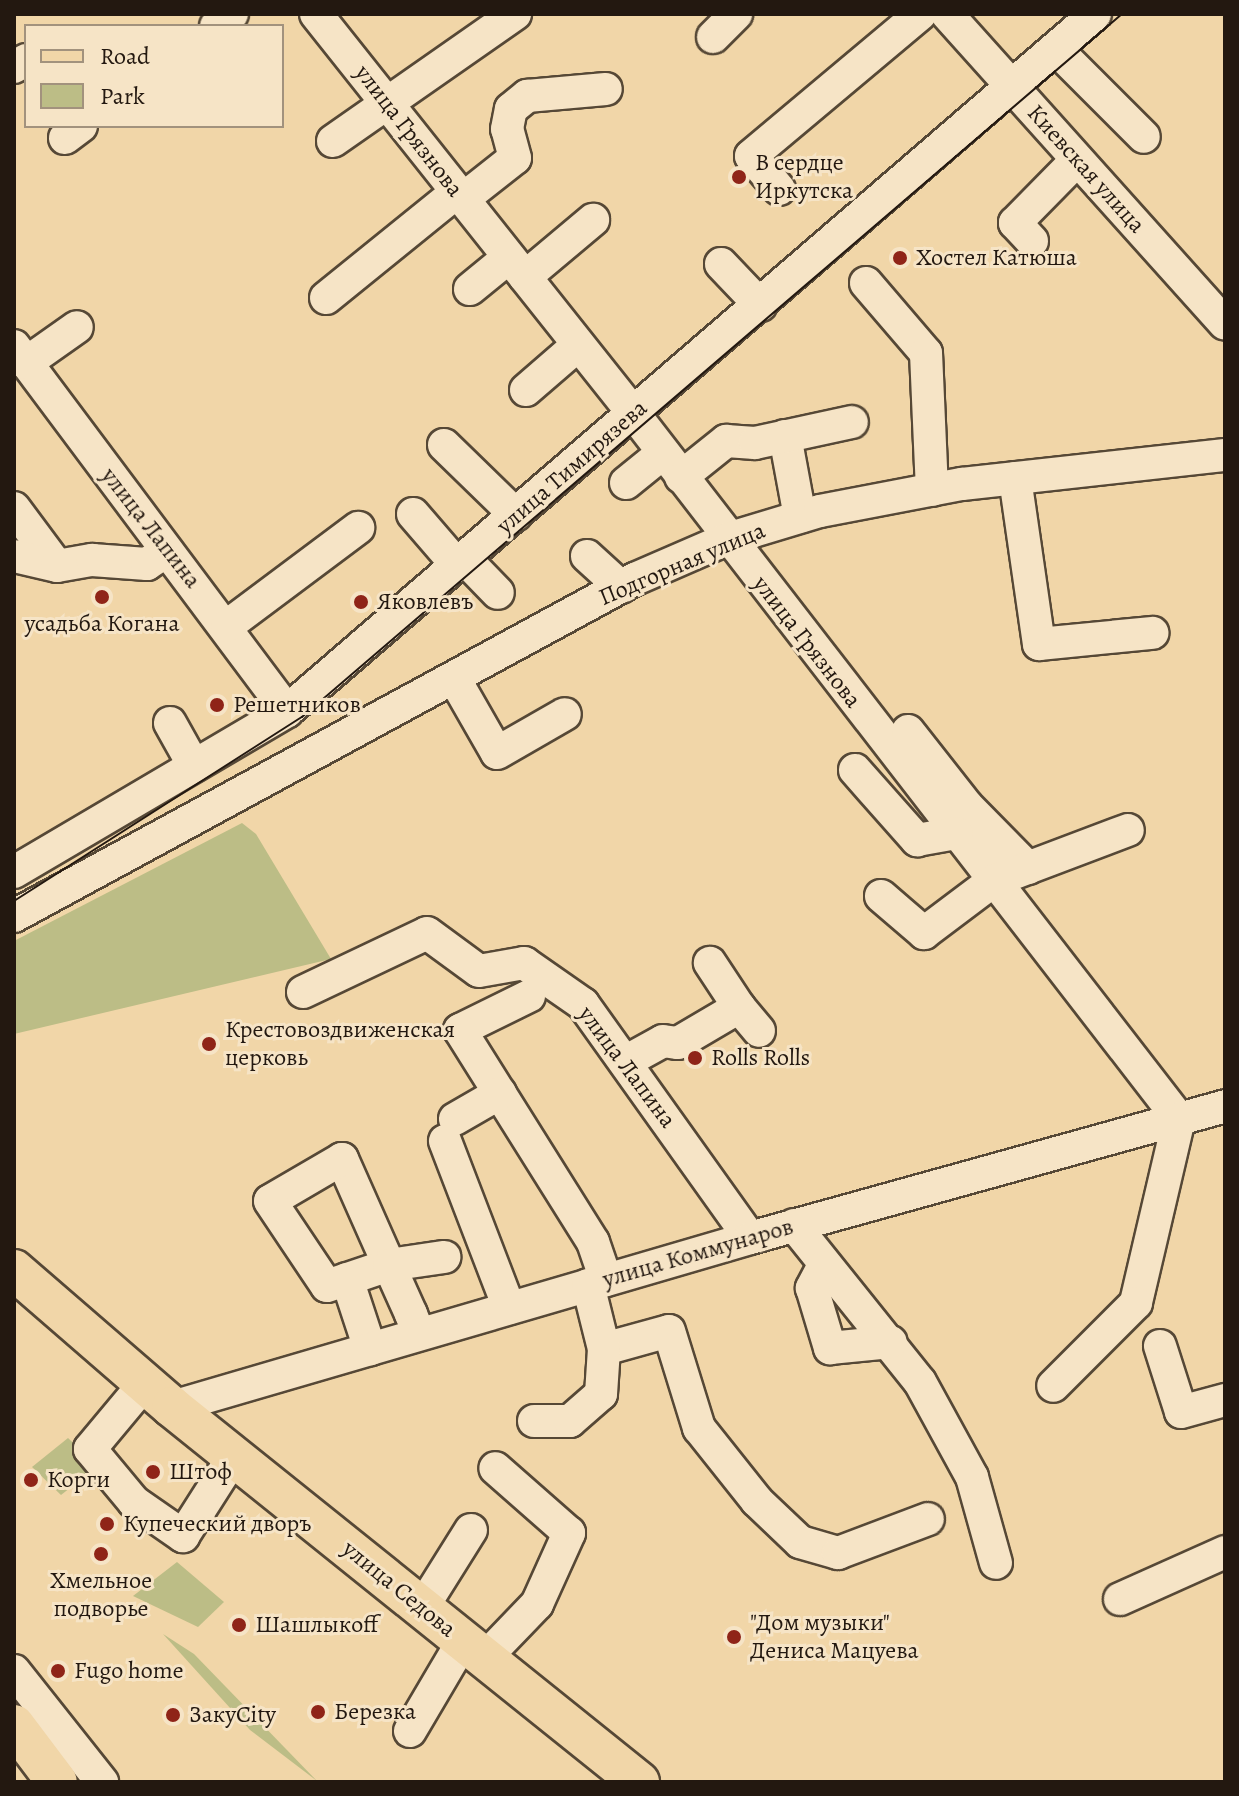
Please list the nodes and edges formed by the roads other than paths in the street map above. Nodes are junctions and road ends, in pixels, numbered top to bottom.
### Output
1 (316, 14) edge
2 (515, 14) edge
3 (736, 14) edge
4 (920, 14) edge
5 (947, 14) edge
6 (1095, 14) edge
7 (713, 37) dead end
8 (1056, 49) junction
9 (1012, 88) junction
10 (606, 89) dead end
11 (386, 102) junction
12 (1144, 137) dead end
13 (333, 141) dead end
14 (1077, 160) junction
15 (779, 189) dead end
16 (460, 196) junction
17 (593, 220) dead end
18 (1032, 241) dead end
19 (721, 264) dead end
20 (517, 267) junction
21 (866, 283) dead end
22 (470, 289) dead end
23 (326, 298) dead end
24 (760, 305) junction
25 (1223, 319) edge
26 (77, 327) dead end
27 (578, 345) junction
28 (20, 354) edge
29 (526, 390) dead end
30 (634, 414) junction
31 (852, 422) dead end
32 (785, 436) junction
33 (444, 445) dead end
34 (1225, 455) edge
35 (672, 465) junction
36 (1015, 478) junction
37 (626, 483) dead end
38 (932, 490) junction
39 (14, 508) edge
40 (413, 514) dead end
41 (516, 515) junction
42 (800, 517) junction
43 (358, 528) dead end
44 (727, 539) junction
45 (166, 551) junction
46 (14, 556) edge
47 (587, 556) dead end
48 (461, 562) junction
49 (57, 566) junction
50 (621, 587) junction
51 (498, 593) dead end
52 (227, 626) junction
53 (1152, 633) dead end
54 (454, 678) junction
55 (287, 711) junction
56 (565, 714) dead end
57 (170, 723) dead end
58 (908, 731) dead end
59 (194, 766) junction
60 (855, 770) dead end
61 (1128, 830) dead end
62 (956, 833) junction
63 (1028, 868) junction
64 (14, 872) edge
65 (993, 881) junction
66 (881, 896) dead end
67 (14, 916) edge
68 (710, 963) dead end
69 (303, 992) dead end
70 (529, 996) dead end
71 (625, 1062) junction
72 (500, 1093) junction
73 (1225, 1106) edge
74 (1179, 1119) junction
75 (794, 1225) junction
76 (750, 1238) junction
77 (444, 1257) dead end
78 (389, 1265) junction
79 (823, 1267) junction
80 (14, 1270) edge
81 (347, 1279) junction
82 (597, 1282) junction
83 (509, 1308) junction
84 (419, 1334) junction
85 (891, 1342) junction
86 (1160, 1346) dead end
87 (370, 1349) junction
88 (604, 1349) junction
89 (1053, 1386) dead end
90 (159, 1395) junction
91 (1225, 1400) edge
92 (534, 1421) dead end
93 (234, 1456) junction
94 (495, 1468) dead end
95 (928, 1519) dead end
96 (471, 1530) dead end
97 (1225, 1552) edge
98 (996, 1563) dead end
99 (1120, 1599) dead end
100 (422, 1608) junction
101 (474, 1649) junction
102 (14, 1671) edge
103 (14, 1725) edge
104 (410, 1731) dead end
105 (623, 1777) edge
106 (57, 1782) edge
107 (102, 1782) edge

1 - 11 street, улица Грязнова
2 - 11 street
3 - 7 street
4 - 15 street
5 - 9 street, Киевская улица
6 - 8 street, улица Тимирязева
8 - 9 street, улица Тимирязева
8 - 12 street
9 - 14 street, Киевская улица
9 - 24 street, улица Тимирязева
10 - 16 street
11 - 13 street
11 - 16 street, улица Грязнова
14 - 18 street
14 - 25 street, Киевская улица
16 - 20 street, улица Грязнова
16 - 23 street
17 - 20 street
19 - 24 street
20 - 22 street
20 - 27 street, улица Грязнова
21 - 38 street
24 - 30 street, улица Тимирязева
26 - 28 street
27 - 29 street
27 - 30 street, улица Грязнова
28 - 45 street, улица Лапина
30 - 35 street, улица Грязнова
30 - 41 street, улица Тимирязева
31 - 32 street
32 - 35 street
32 - 42 street
33 - 41 street
34 - 36 street, Подгорная улица
35 - 37 street
35 - 44 street, улица Грязнова
36 - 38 street, Подгорная улица
36 - 53 street
38 - 42 street, Подгорная улица
39 - 49 street
40 - 48 street
41 - 48 street, улица Тимирязева
42 - 44 street, Подгорная улица
43 - 52 street
44 - 50 street, Подгорная улица
44 - 62 street, улица Грязнова
45 - 49 street
45 - 52 street, улица Лапина
46 - 49 street
47 - 50 street
48 - 51 street
48 - 55 street, улица Тимирязева
50 - 54 street, Подгорная улица
52 - 55 street, улица Лапина
54 - 56 street
54 - 67 street, Подгорная улица
55 - 59 street, улица Тимирязева
57 - 59 street
58 - 63 street
59 - 64 street, улица Тимирязева
60 - 62 street
61 - 63 street
62 - 65 street, улица Грязнова
63 - 65 street
65 - 66 street
65 - 74 street, улица Грязнова
68 - 71 street
69 - 71 street, улица Лапина
70 - 72 street
71 - 76 street, улица Лапина
72 - 82 street
72 - 83 street
73 - 74 street, улица Коммунаров
74 - 75 street, улица Коммунаров
74 - 89 street
75 - 76 street, улица Коммунаров
75 - 79 street
76 - 82 street, улица Коммунаров
77 - 78 street
78 - 81 street
78 - 81 street
78 - 84 street
79 - 85 street
79 - 85 street
80 - 90 main road, улица Седова
81 - 87 street
82 - 83 street, улица Коммунаров
82 - 88 street
83 - 84 street, улица Коммунаров
84 - 87 street, улица Коммунаров
85 - 98 street
86 - 91 street
87 - 90 street, улица Коммунаров
88 - 92 street
88 - 95 street
90 - 93 main road, улица Седова
90 - 93 street
93 - 100 main road, улица Седова
94 - 101 street
96 - 100 street
97 - 99 street
100 - 101 main road, улица Седова
101 - 104 street
101 - 105 main road, улица Седова
102 - 107 street
103 - 106 main road

